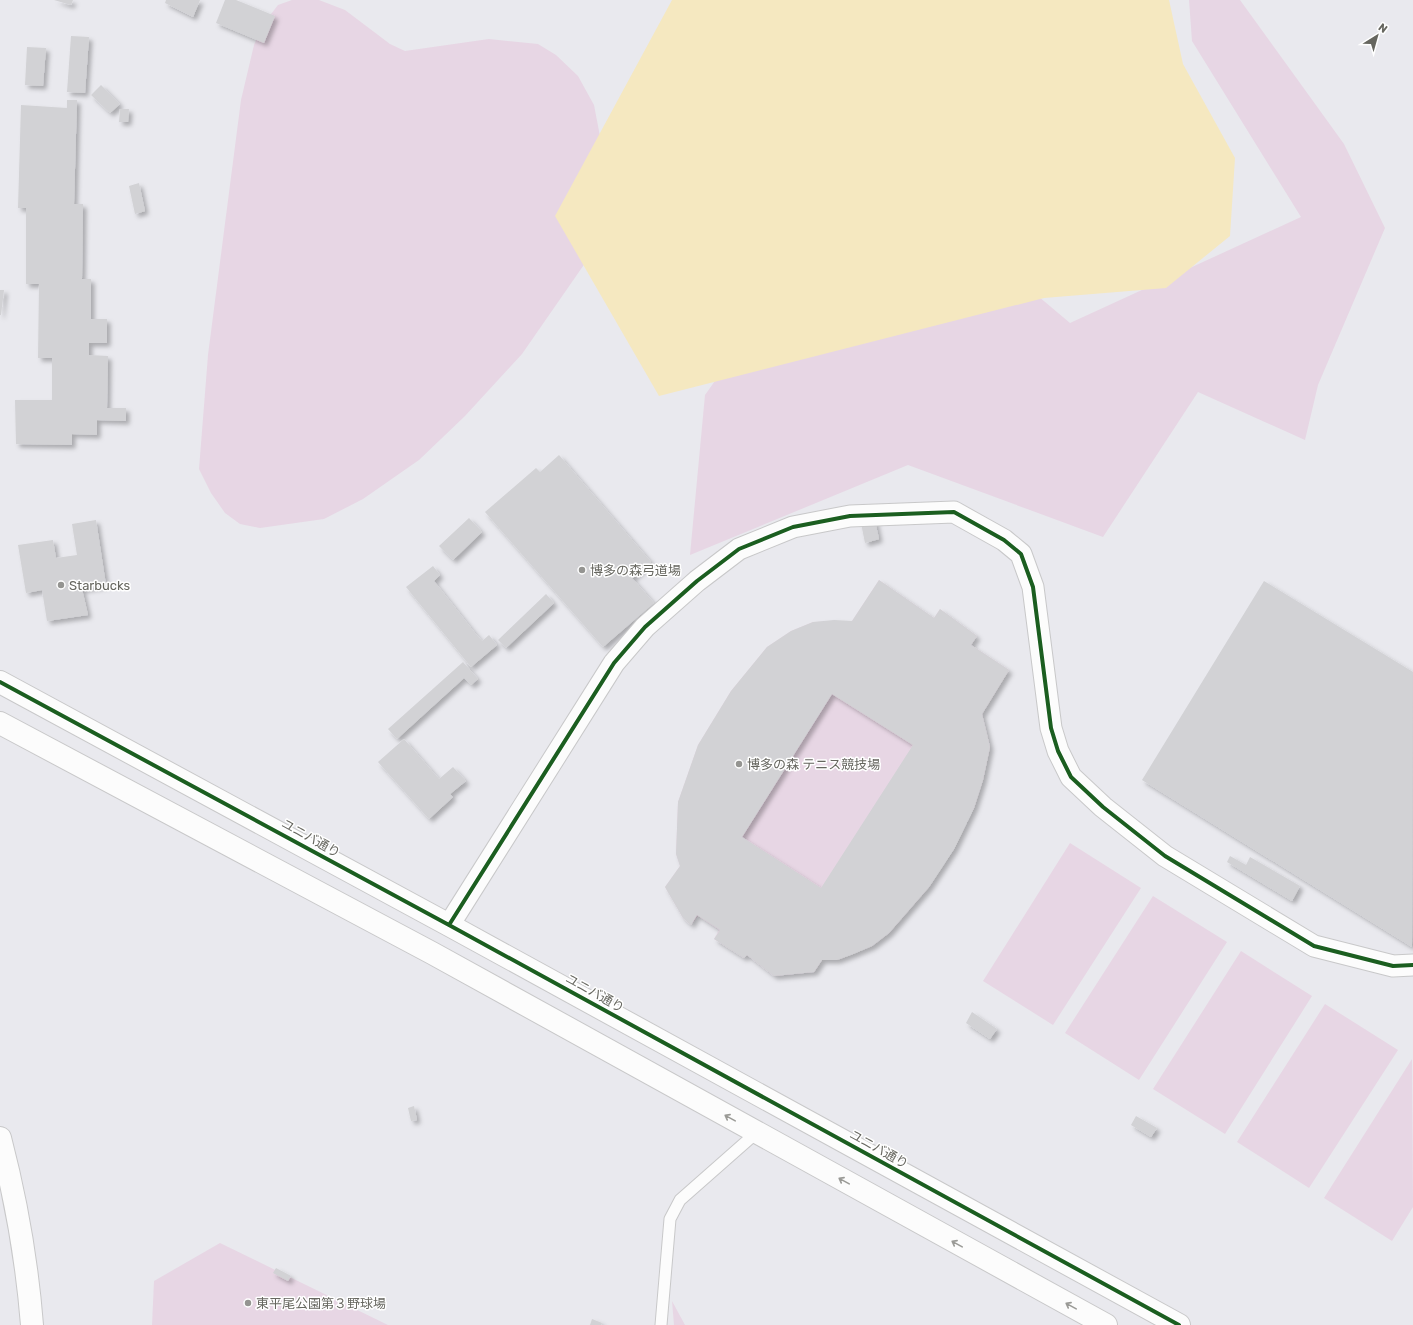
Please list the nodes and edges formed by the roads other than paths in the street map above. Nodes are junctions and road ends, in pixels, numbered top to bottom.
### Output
1 (0, 682) edge
2 (0, 723) edge
3 (449, 925) junction
4 (1413, 964) edge
5 (756, 1133) junction
6 (0, 1138) edge
7 (32, 1325) edge
8 (661, 1325) edge
9 (1106, 1325) edge
10 (1179, 1325) edge

1 - 3 street, ユニバ通り
5 -> 2 street
3 - 4 street
3 - 10 street, ユニバ通り
5 - 8 lane
9 -> 5 street
6 - 7 street

